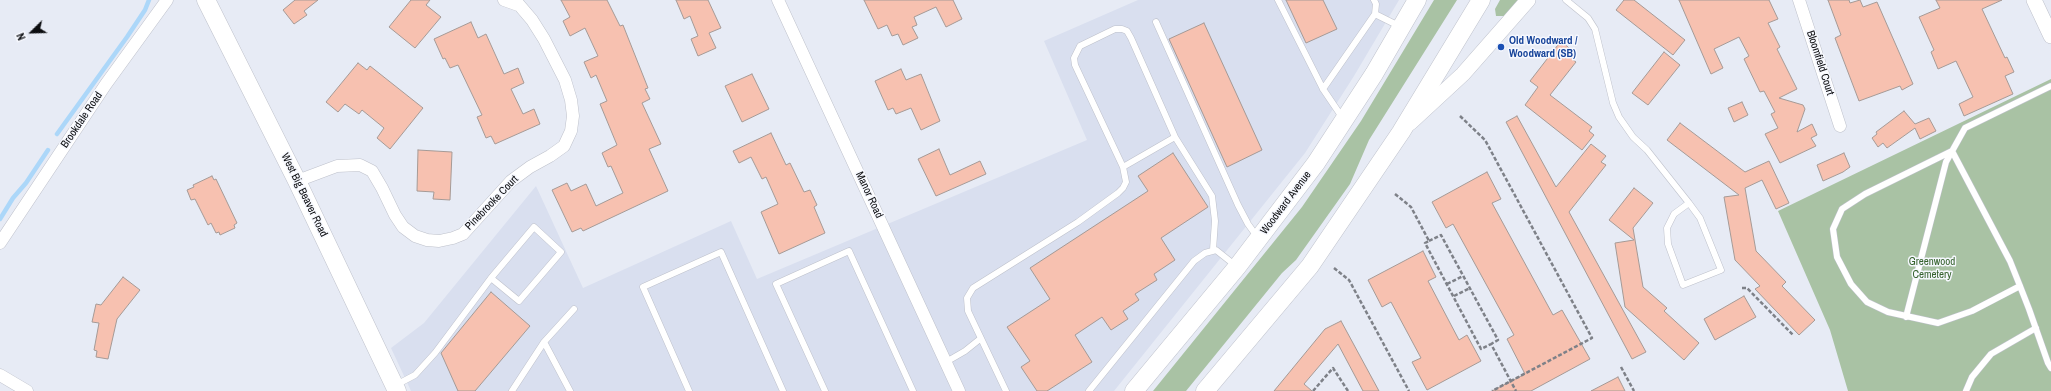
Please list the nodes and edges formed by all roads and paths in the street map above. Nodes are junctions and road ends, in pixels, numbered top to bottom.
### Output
1 (167, 0) edge
2 (206, 0) edge
3 (504, 0) edge
4 (778, 0) edge
5 (1278, 0) edge
6 (1374, 0) edge
7 (1417, 0) edge
8 (1528, 0) edge
9 (1566, 0) edge
10 (1798, 0) edge
11 (2034, 0) edge
12 (517, 3) edge
13 (1475, 4) edge
14 (1375, 14) junction
15 (1156, 22) dead end
16 (1402, 27) junction
17 (2051, 36) edge
18 (2051, 86) edge
19 (1323, 89) junction
20 (1460, 116) dead end
21 (1344, 120) junction
22 (1840, 126) dead end
23 (1401, 132) junction
24 (1175, 137) junction
25 (1952, 151) junction
26 (1123, 167) junction
27 (297, 180) junction
28 (1395, 194) dead end
29 (1689, 203) junction
30 (1259, 239) junction
31 (1429, 240) junction
32 (0, 243) edge
33 (1213, 250) junction
34 (1237, 267) junction
35 (1334, 268) dead end
36 (1463, 276) junction
37 (491, 278) junction
38 (1447, 284) junction
39 (2020, 286) junction
40 (1470, 288) junction
41 (1742, 288) dead end
42 (1454, 296) junction
43 (574, 309) dead end
44 (1906, 317) junction
45 (2036, 328) junction
46 (1794, 335) dead end
47 (980, 339) junction
48 (544, 342) junction
49 (1491, 344) junction
50 (946, 362) junction
51 (1621, 367) dead end
52 (2051, 368) edge
53 (0, 375) edge
54 (1511, 381) junction
55 (396, 388) edge
56 (27, 391) edge
57 (512, 391) edge
58 (570, 391) edge
59 (689, 391) edge
60 (783, 391) edge
61 (825, 391) edge
62 (913, 391) edge
63 (959, 391) edge
64 (1006, 391) edge
65 (1089, 391) edge
66 (1134, 391) edge
67 (1205, 391) edge
68 (1313, 391) edge
69 (1348, 391) edge
70 (1409, 391) edge
71 (1492, 391) edge
72 (1516, 391) edge
73 (1634, 391) edge
74 (1966, 391) edge

1 - 32 street, Brookdale Road
2 - 27 main road, West Big Beaver Road
3 - 12 street, Pinebrooke Court
4 - 50 street, Manor Road
5 - 19 lane
6 - 14 lane
7 - 16 main road, Woodward Avenue
8 - 23 street
9 - 29 lane
10 - 22 street, Bloomfield Court
11 - 17 street
12 - 27 street, Pinebrooke Court
13 - 23 main road
14 - 16 lane
14 - 19 lane
15 - 30 lane
16 - 21 main road, Woodward Avenue
18 - 25 lane
19 - 21 lane
20 - 54 path
21 - 30 main road, Woodward Avenue
23 - 67 main road
24 - 26 lane
24 - 26 lane
24 - 33 lane
25 - 39 lane
25 - 44 lane
25 - 44 lane
26 - 47 lane
27 - 55 main road, West Big Beaver Road
28 - 31 path
29 - 29 lane
30 - 34 main road, Woodward Avenue
31 - 36 path
31 - 38 path
33 - 34 lane
33 - 65 lane
34 - 66 main road, Woodward Avenue
35 - 70 path
36 - 38 path
36 - 40 path
37 - 37 lane
37 - 55 lane
38 - 42 path
39 - 44 lane
39 - 45 lane
40 - 42 path
40 - 49 path
41 - 46 path
42 - 49 path
43 - 48 lane
45 - 52 lane
45 - 74 lane
47 - 50 lane
47 - 64 lane
48 - 57 lane
48 - 58 lane
49 - 54 path
50 - 63 street, Manor Road
51 - 73 path
53 - 56 street
54 - 71 path
54 - 72 path
59 - 60 lane
61 - 62 lane
68 - 69 path

